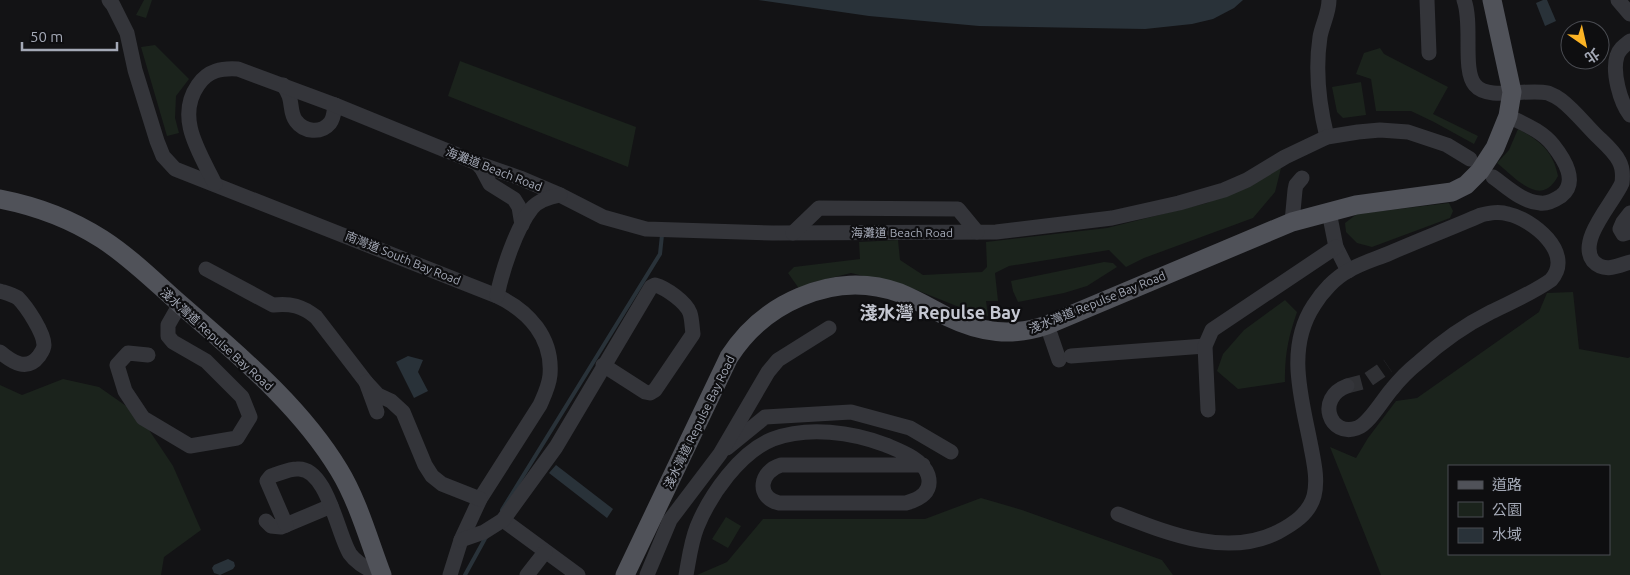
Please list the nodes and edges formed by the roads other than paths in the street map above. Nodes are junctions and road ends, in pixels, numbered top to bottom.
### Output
1 (109, 0) edge
2 (1329, 0) edge
3 (1427, 0) edge
4 (1464, 0) edge
5 (1492, 0) edge
6 (1618, 0) edge
7 (1630, 14) edge
8 (1630, 41) edge
9 (1429, 53) dead end
10 (283, 85) junction
11 (1512, 92) junction
12 (335, 105) junction
13 (1630, 115) edge
14 (1508, 116) junction
15 (1328, 137) junction
16 (1470, 159) dead end
17 (477, 163) junction
18 (1493, 177) dead end
19 (1302, 178) dead end
20 (215, 184) junction
21 (560, 195) junction
22 (0, 200) edge
23 (1329, 212) junction
24 (1630, 213) edge
25 (1292, 222) junction
26 (522, 225) junction
27 (977, 232) junction
28 (793, 233) junction
29 (1629, 235) edge
30 (1336, 247) junction
31 (1630, 262) edge
32 (206, 269) dead end
33 (1348, 271) junction
34 (0, 291) edge
35 (497, 296) junction
36 (180, 304) junction
37 (1047, 325) junction
38 (830, 328) dead end
39 (1205, 346) junction
40 (0, 352) edge
41 (148, 356) dead end
42 (603, 365) junction
43 (366, 382) junction
44 (1347, 386) tunnel mouth
45 (1208, 410) dead end
46 (377, 412) dead end
47 (952, 452) dead end
48 (720, 454) junction
49 (924, 465) junction
50 (480, 499) junction
51 (331, 506) junction
52 (1118, 514) dead end
53 (266, 521) dead end
54 (286, 524) junction
55 (499, 524) junction
56 (466, 539) junction
57 (545, 552) junction
58 (380, 575) edge
59 (450, 575) edge
60 (528, 575) edge
61 (578, 575) edge
62 (625, 575) edge
63 (647, 575) edge
64 (686, 575) edge

1 - 20 street, 南灣道 South Bay Road
2 - 15 street
3 - 9 street
4 - 11 street
5 - 11 main road, 淺水灣道 Repulse Bay Road
6 - 7 street
8 - 13 street
10 - 12 street, 海灘道 Beach Road
10 - 12 street
10 - 20 street, 海灘道 Beach Road
11 - 14 main road, 淺水灣道 Repulse Bay Road
11 - 31 street
12 - 17 street, 海灘道 Beach Road
14 - 18 street
14 - 23 main road, 淺水灣道 Repulse Bay Road
15 - 16 street, 海灘道 Beach Road
15 - 27 street, 海灘道 Beach Road
17 - 21 street, 海灘道 Beach Road
17 - 26 street
19 - 25 street
20 - 35 street, 南灣道 South Bay Road
21 - 26 street
21 - 28 street, 海灘道 Beach Road
22 - 36 main road, 淺水灣道 Repulse Bay Road
23 - 25 main road, 淺水灣道 Repulse Bay Road
23 - 30 street
24 - 29 street
25 - 37 main road, 淺水灣道 Repulse Bay Road
26 - 35 street
27 - 28 street, 海灘道 Beach Road
27 - 28 street
30 - 33 street
30 - 39 street
32 - 43 street
33 - 44 street
33 - 52 street
34 - 40 street
35 - 50 street, 南灣道 South Bay Road
36 - 41 street
36 - 58 main road, 淺水灣道 Repulse Bay Road
37 - 39 street
37 - 62 main road, 淺水灣道 Repulse Bay Road
38 - 48 street
39 - 45 street
42 - 42 street
42 - 55 street
43 - 46 street
43 - 50 street
47 - 48 street
48 - 63 street
49 - 49 street
49 - 64 street
50 - 56 street, 南灣道 South Bay Road
51 - 54 street
51 - 54 street
51 - 58 street
53 - 54 street
55 - 56 street
55 - 57 street
56 - 59 street, 南灣道 South Bay Road
57 - 60 street
57 - 61 street

